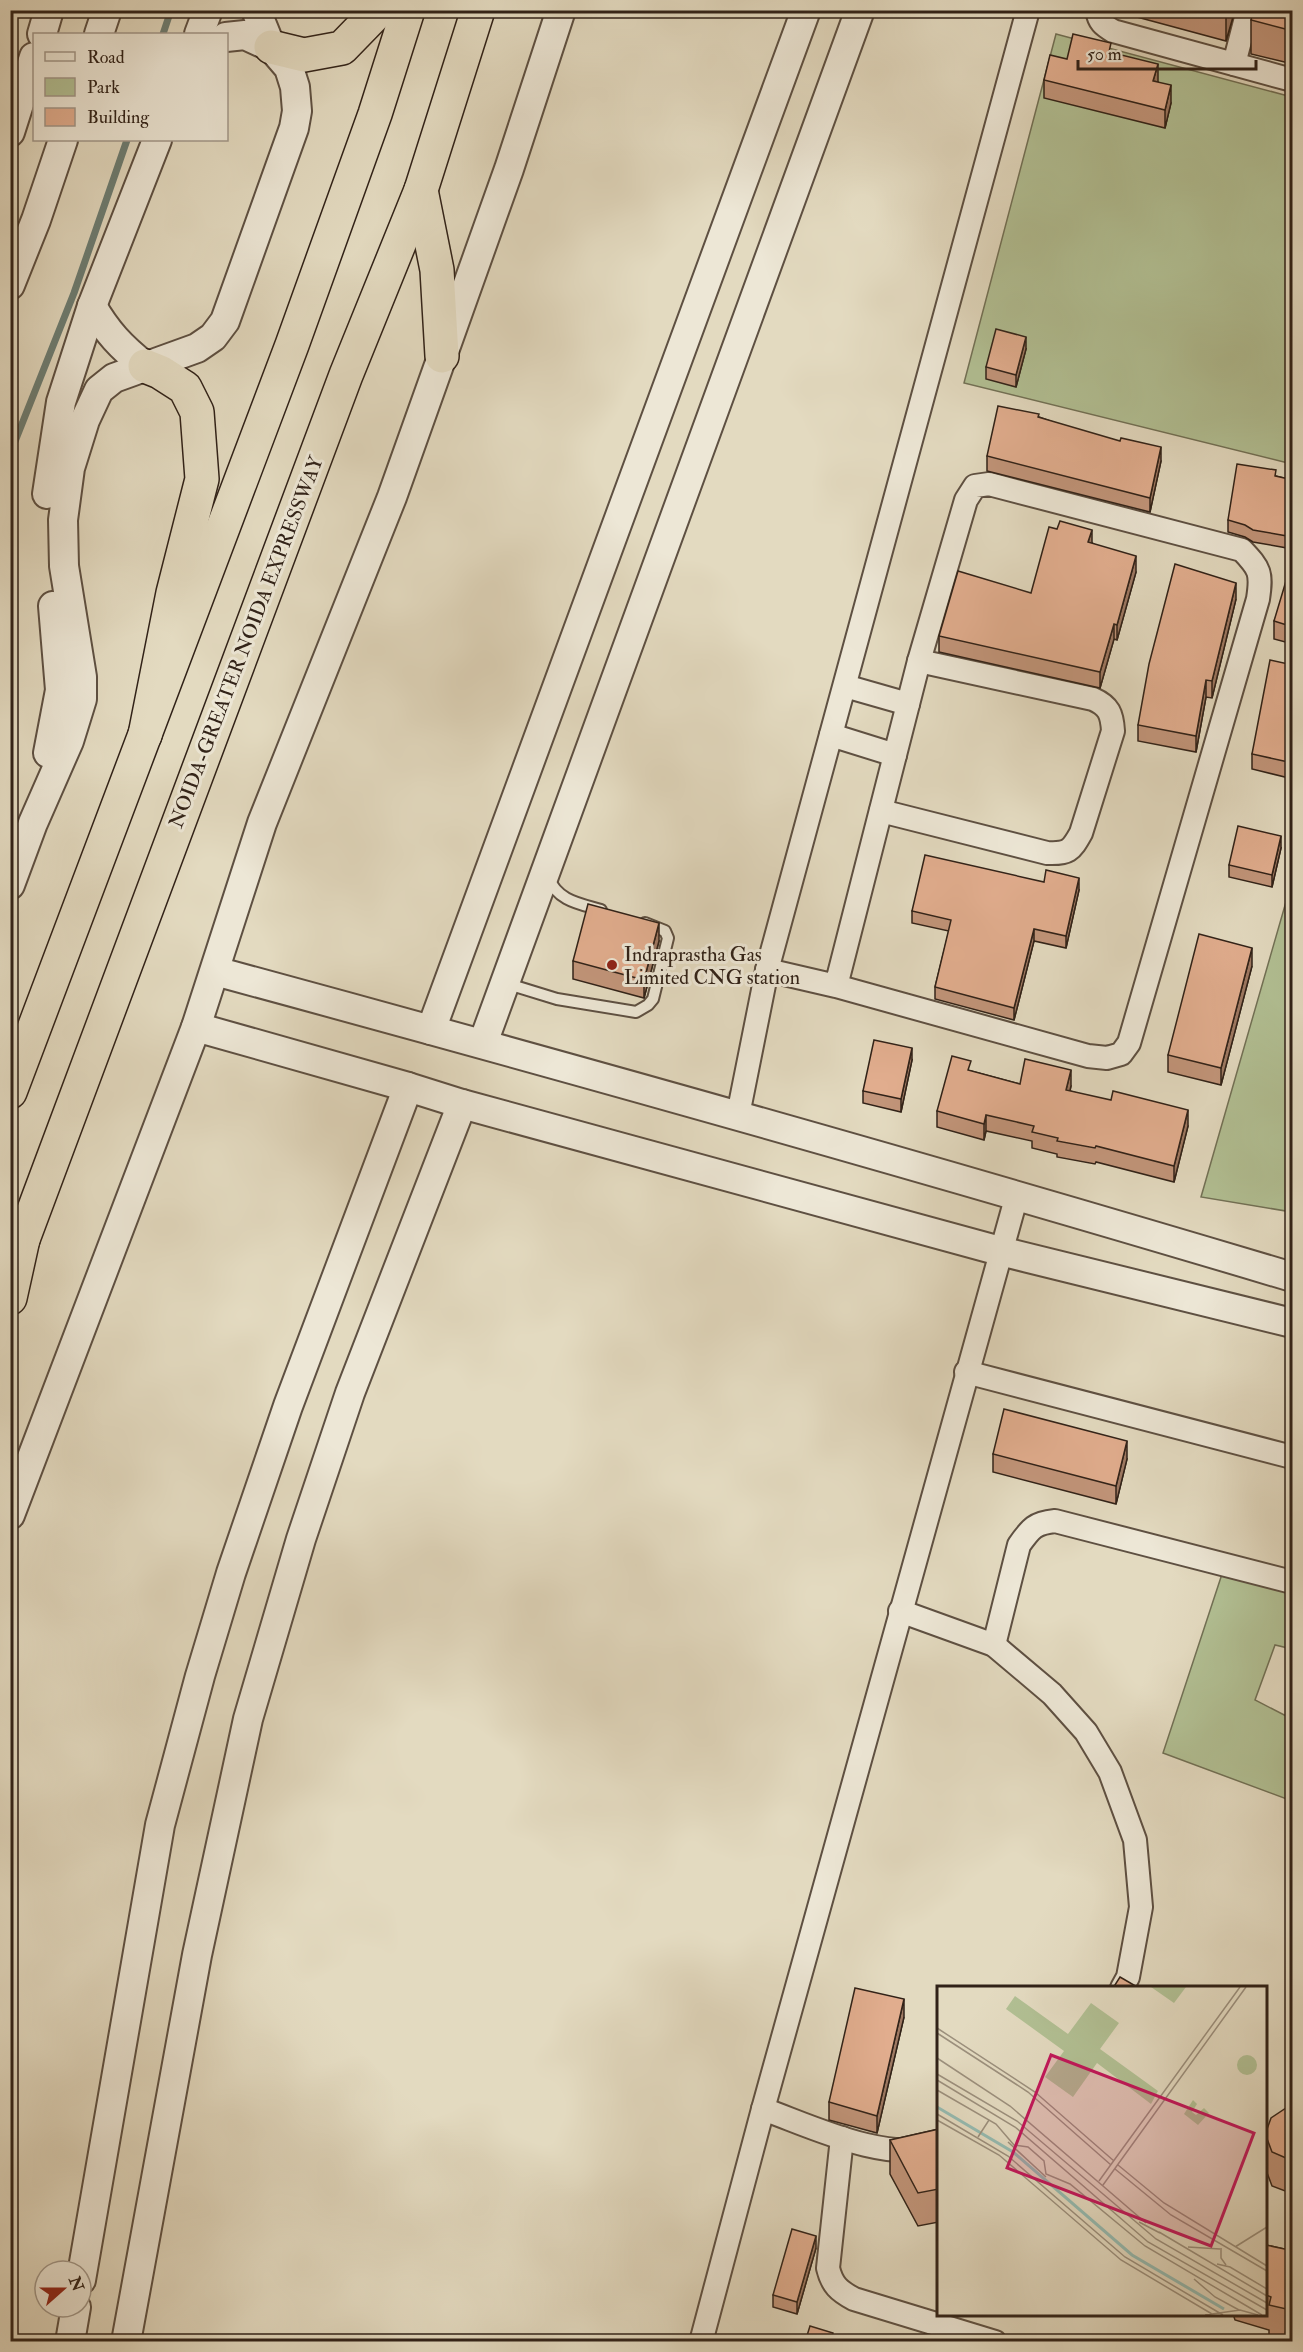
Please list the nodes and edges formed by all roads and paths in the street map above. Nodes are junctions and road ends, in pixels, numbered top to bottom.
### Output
1 (49, 10) edge
2 (107, 10) edge
3 (208, 10) edge
4 (256, 10) edge
5 (379, 10) edge
6 (408, 10) edge
7 (478, 10) edge
8 (561, 10) edge
9 (806, 10) edge
10 (860, 10) edge
11 (1028, 10) edge
12 (1097, 10) edge
13 (1248, 10) edge
14 (42, 33) edge
15 (99, 33) edge
16 (198, 33) edge
17 (228, 37) edge
18 (271, 46) junction
19 (33, 60) edge
20 (1234, 64) junction
21 (1293, 80) edge
22 (10, 132) edge
23 (63, 141) edge
24 (157, 141) edge
25 (421, 190) junction
26 (10, 285) edge
27 (92, 306) junction
28 (442, 356) junction
29 (145, 366) junction
30 (919, 661) junction
31 (845, 686) junction
32 (908, 704) junction
33 (145, 735) junction
34 (831, 735) junction
35 (895, 755) junction
36 (881, 811) junction
37 (33, 823) junction
38 (547, 869) junction
39 (10, 885) edge
40 (614, 914) edge
41 (635, 920) edge
42 (767, 970) junction
43 (215, 971) junction
44 (505, 983) junction
45 (836, 986) junction
46 (196, 1027) junction
47 (431, 1029) junction
48 (483, 1043) junction
49 (408, 1087) junction
50 (10, 1092) edge
51 (462, 1104) junction
52 (738, 1115) junction
53 (1017, 1195) junction
54 (22, 1239) junction
55 (1000, 1251) junction
56 (10, 1271) edge
57 (1293, 1277) edge
58 (10, 1298) edge
59 (1293, 1323) edge
60 (966, 1372) junction
61 (1293, 1457) edge
62 (10, 1515) edge
63 (1293, 1582) edge
64 (900, 1611) junction
65 (994, 1645) junction
66 (1123, 1986) edge
67 (763, 2109) junction
68 (842, 2138) junction
69 (937, 2147) edge
70 (85, 2259) edge
71 (74, 2319) edge
72 (70, 2342) edge
73 (126, 2342) edge
74 (701, 2342) edge
75 (995, 2342) edge

1 - 14 street
2 - 15 street
3 - 16 street
4 - 18 street
5 - 18 highway
6 - 33 highway
7 - 25 highway, NOIDA-GREATER NOIDA EXPRESSWAY
8 - 28 street
9 - 47 street
10 - 38 street
11 - 31 street
12 - 20 street
13 - 20 street
17 - 18 street
18 - 29 street
19 - 22 street
20 - 21 street
23 - 26 street
24 - 27 street
25 - 28 highway
25 - 54 highway, NOIDA-GREATER NOIDA EXPRESSWAY
27 - 29 street
27 - 37 street
28 - 43 street
29 - 33 highway
29 - 37 street
30 - 32 street
30 - 36 street
30 - 45 street
31 - 32 street
31 - 34 street
32 - 35 street
33 - 50 highway
34 - 35 street
34 - 42 street
35 - 36 street
36 - 45 street
37 - 39 street
38 - 40 lane
38 - 44 street
41 - 44 lane
42 - 45 street
42 - 52 street
43 - 46 street
43 - 47 street
44 - 48 street
46 - 49 street
46 - 62 street
47 - 48 street
48 - 52 street
49 - 51 street
49 - 70 street
51 - 55 street
51 - 73 street
52 - 53 street
53 - 55 street
53 - 57 street
54 - 56 highway, NOIDA-GREATER NOIDA EXPRESSWAY
54 - 58 highway
55 - 59 street
55 - 60 street
60 - 61 street
60 - 64 street
63 - 65 street
64 - 65 street
64 - 67 street
65 - 66 street
67 - 68 street
67 - 74 street
68 - 69 street
68 - 75 street
71 - 72 street

